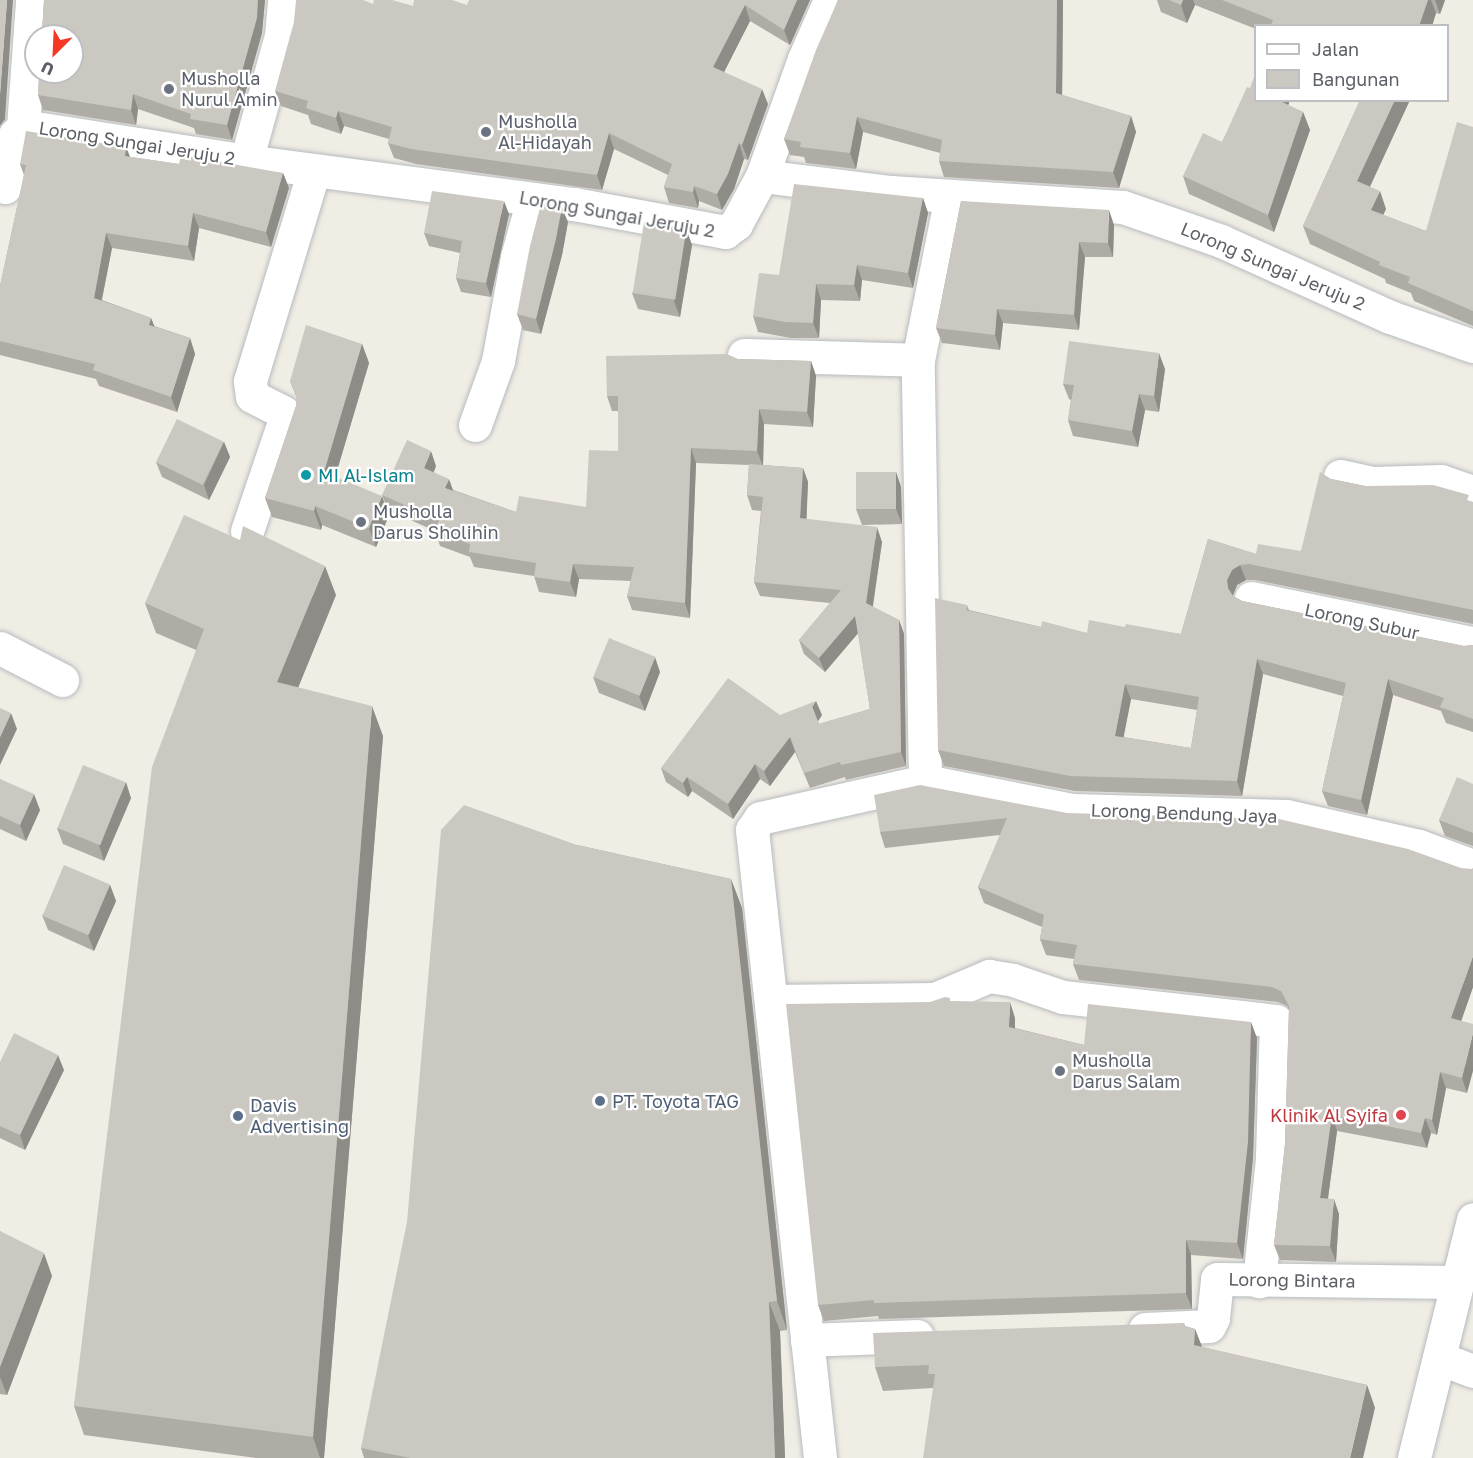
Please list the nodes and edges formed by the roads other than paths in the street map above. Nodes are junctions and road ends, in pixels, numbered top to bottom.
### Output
1 (32, 0) edge
2 (284, 0) edge
3 (830, 0) edge
4 (24, 127) junction
5 (246, 161) junction
6 (314, 170) junction
7 (762, 176) junction
8 (2, 193) edge
9 (951, 196) junction
10 (533, 199) junction
11 (1473, 346) edge
12 (744, 355) dead end
13 (918, 360) junction
14 (475, 425) dead end
15 (1340, 476) dead end
16 (1473, 492) edge
17 (247, 531) edge
18 (1251, 598) dead end
19 (1473, 643) edge
20 (0, 648) edge
21 (62, 680) dead end
22 (925, 781) junction
23 (1473, 866) edge
24 (771, 1001) junction
25 (1473, 1219) edge
26 (1259, 1281) junction
27 (1458, 1282) junction
28 (1114, 1330) edge
29 (949, 1335) edge
30 (807, 1340) junction
31 (1439, 1358) junction
32 (1473, 1371) edge
33 (820, 1458) edge
34 (1414, 1458) edge

1 - 4 street
2 - 5 street
3 - 7 street
4 - 5 street, Lorong Sungai Jeruju 2
4 - 8 street, Lorong Sungai Jeruju 2
5 - 6 street, Lorong Sungai Jeruju 2
6 - 10 street, Lorong Sungai Jeruju 2
6 - 17 street
7 - 9 street, Lorong Sungai Jeruju 2
7 - 10 street, Lorong Sungai Jeruju 2
9 - 11 street, Lorong Sungai Jeruju 2
9 - 13 street
10 - 14 street
12 - 13 street
13 - 22 street
15 - 16 street
18 - 19 street, Lorong Subur
20 - 21 street
22 - 23 street, Lorong Bendung Jaya
22 - 24 street, Lorong Bendung Jaya
24 - 26 street
24 - 30 street, Lorong Bendung Jaya
25 - 27 street
26 - 27 street, Lorong Bintara
26 - 28 street, Lorong Bintara
27 - 31 street
29 - 30 street
30 - 33 street, Lorong Bendung Jaya
31 - 32 street
31 - 34 street

